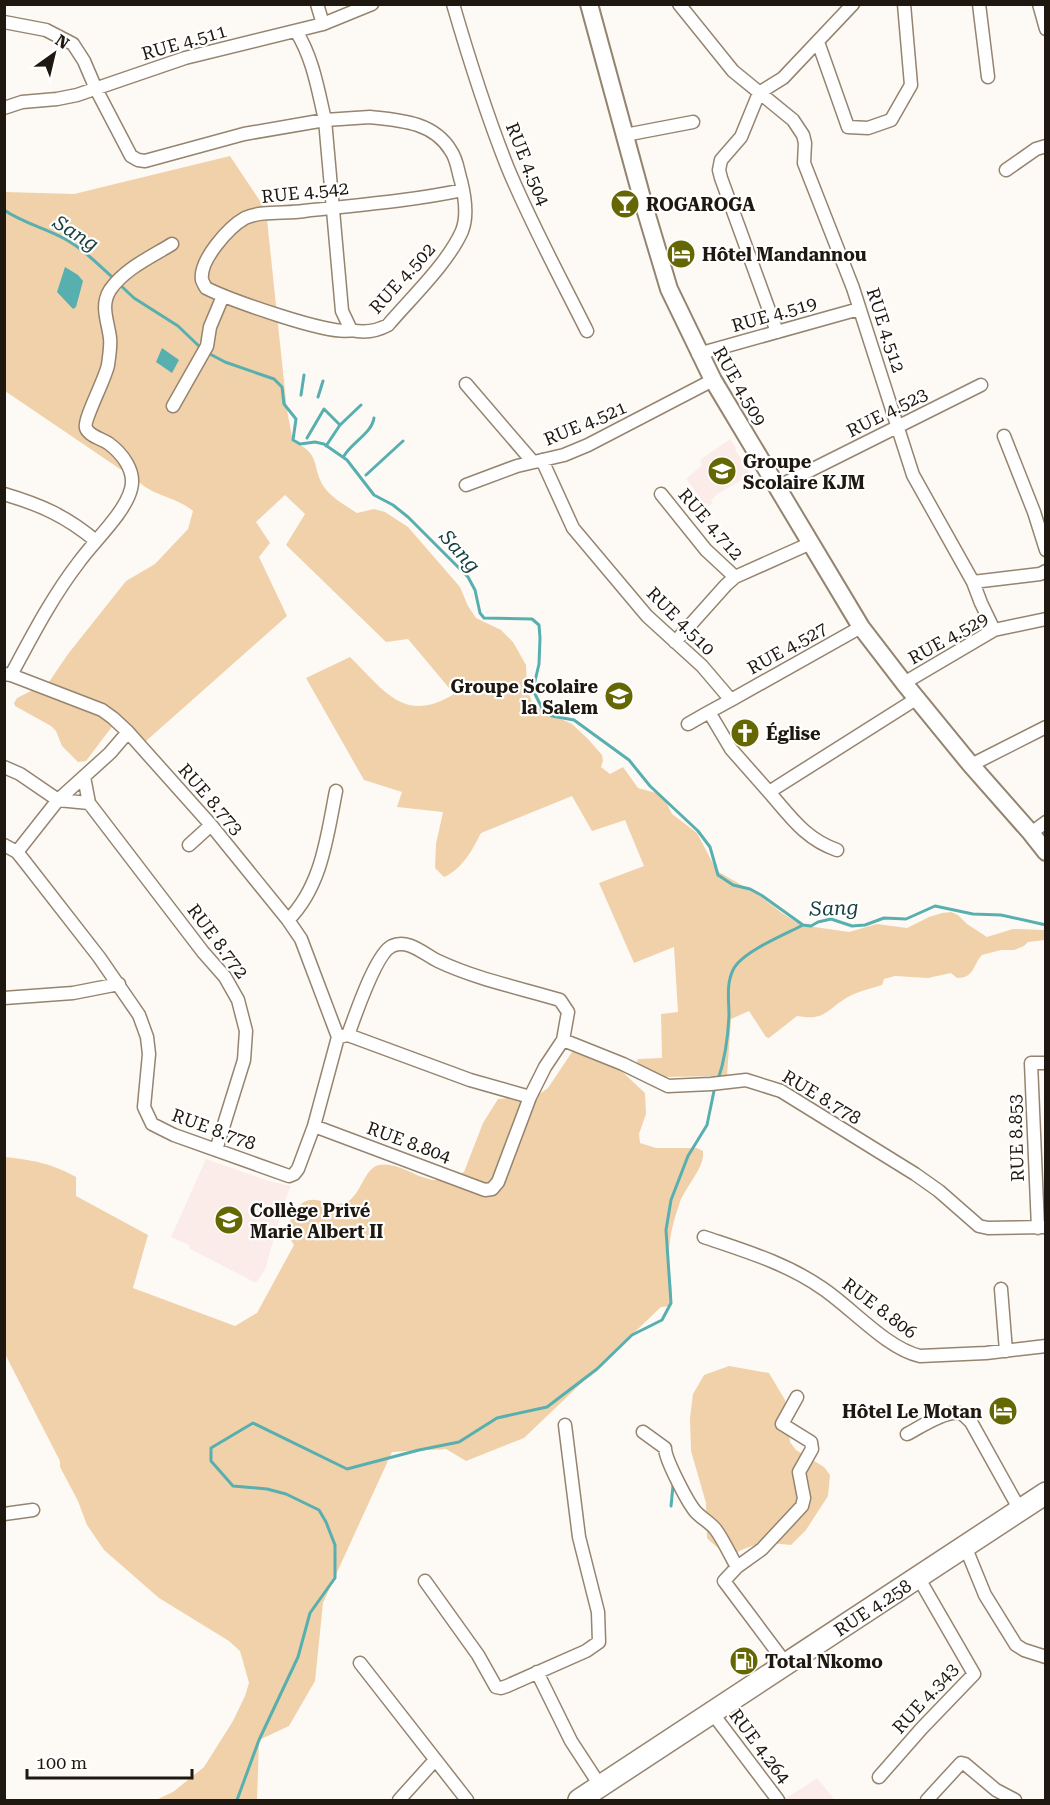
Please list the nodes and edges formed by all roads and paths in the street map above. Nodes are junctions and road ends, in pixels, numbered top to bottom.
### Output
1 (317, 4) edge
2 (372, 4) edge
3 (453, 4) edge
4 (589, 4) edge
5 (679, 4) edge
6 (853, 4) edge
7 (904, 4) edge
8 (980, 4) edge
9 (1039, 4) edge
10 (4, 22) edge
11 (323, 24) junction
12 (1046, 29) edge
13 (296, 31) junction
14 (818, 42) junction
15 (988, 77) dead end
16 (96, 89) junction
17 (759, 93) junction
18 (4, 108) edge
19 (325, 120) junction
20 (693, 122) dead end
21 (625, 135) junction
22 (1046, 146) edge
23 (1006, 170) dead end
24 (463, 190) junction
25 (332, 207) junction
26 (172, 244) dead end
27 (223, 296) junction
28 (859, 309) junction
29 (351, 330) junction
30 (587, 331) dead end
31 (777, 332) junction
32 (698, 354) junction
33 (713, 380) junction
34 (466, 384) dead end
35 (981, 385) dead end
36 (173, 406) dead end
37 (899, 426) junction
38 (1004, 436) dead end
39 (537, 461) junction
40 (466, 485) dead end
41 (777, 487) junction
42 (4, 494) edge
43 (661, 494) dead end
44 (96, 541) junction
45 (811, 543) junction
46 (1046, 550) edge
47 (1046, 571) edge
48 (735, 577) junction
49 (974, 582) junction
50 (1046, 619) edge
51 (861, 627) junction
52 (994, 630) junction
53 (675, 642) junction
54 (8, 675) edge
55 (904, 683) junction
56 (916, 699) junction
57 (731, 700) junction
58 (709, 712) junction
59 (688, 724) dead end
60 (1046, 727) edge
61 (128, 732) junction
62 (971, 765) junction
63 (4, 767) edge
64 (84, 777) junction
65 (336, 792) dead end
66 (770, 792) junction
67 (58, 800) junction
68 (89, 803) junction
69 (1046, 822) edge
70 (211, 825) junction
71 (1031, 833) junction
72 (4, 845) edge
73 (189, 845) dead end
74 (837, 850) dead end
75 (17, 852) junction
76 (1046, 852) edge
77 (288, 920) junction
78 (119, 984) junction
79 (4, 998) edge
80 (343, 1036) junction
81 (562, 1040) junction
82 (1046, 1064) edge
83 (530, 1097) junction
84 (314, 1126) junction
85 (216, 1150) junction
86 (1042, 1227) edge
87 (704, 1236) dead end
88 (1001, 1289) dead end
89 (1046, 1346) edge
90 (1006, 1351) junction
91 (797, 1397) dead end
92 (565, 1425) dead end
93 (643, 1432) dead end
94 (908, 1434) dead end
95 (1046, 1493) edge
96 (33, 1510) dead end
97 (1020, 1510) junction
98 (4, 1514) edge
99 (964, 1546) junction
100 (737, 1567) junction
101 (918, 1577) junction
102 (425, 1581) dead end
103 (1046, 1657) edge
104 (360, 1663) dead end
105 (787, 1665) junction
106 (537, 1672) junction
107 (713, 1714) junction
108 (435, 1760) junction
109 (879, 1777) dead end
110 (600, 1787) junction
111 (399, 1800) edge
112 (467, 1800) edge
113 (579, 1800) edge
114 (778, 1800) edge
115 (927, 1800) edge
116 (1015, 1800) edge

1 - 11 street
2 - 11 street, RUE 4.511
3 - 30 street, RUE 4.504
4 - 21 street, RUE 4.509
5 - 17 street, RUE 4.512
6 - 14 street
7 - 14 street
8 - 15 street
9 - 12 street
10 - 16 street, RUE 4.502
11 - 13 street, RUE 4.511
13 - 16 street, RUE 4.511
13 - 19 street, RUE 4.502
14 - 17 street
16 - 18 street, RUE 4.511
16 - 19 street, RUE 4.502
17 - 28 street, RUE 4.512
17 - 31 street
19 - 24 street, RUE 4.502
19 - 25 street, RUE 4.502
20 - 21 street
21 - 32 street, RUE 4.509
22 - 23 street
24 - 25 street, RUE 4.542
24 - 29 street, RUE 4.502
25 - 27 street, RUE 4.542
25 - 29 street, RUE 4.502
26 - 44 street
27 - 29 street, RUE 4.542
27 - 36 street
28 - 31 street, RUE 4.519
28 - 37 street, RUE 4.512
31 - 32 street, RUE 4.519
32 - 33 street, RUE 4.509
33 - 39 street, RUE 4.521
33 - 41 street, RUE 4.509
34 - 39 street, RUE 4.510
35 - 37 street, RUE 4.523
37 - 41 street, RUE 4.523
37 - 49 street, RUE 4.512
38 - 46 street
39 - 40 street, RUE 4.521
39 - 53 street, RUE 4.510
41 - 45 street, RUE 4.509
42 - 44 street
43 - 48 street, RUE 4.712
44 - 54 street
45 - 48 street
45 - 51 street, RUE 4.509
47 - 49 street
48 - 53 street
49 - 52 street, RUE 4.512
50 - 52 street, RUE 4.529
51 - 55 street, RUE 4.509
51 - 57 street, RUE 4.527
52 - 55 street, RUE 4.529
53 - 57 street, RUE 4.510
54 - 61 street, RUE 8.773
55 - 56 street, RUE 4.509
56 - 62 street, RUE 4.509
56 - 66 street
57 - 58 street
58 - 59 street
58 - 66 street
60 - 62 street
61 - 64 street
61 - 70 street, RUE 8.773
62 - 71 street, RUE 4.509
63 - 67 street
64 - 67 street
64 - 68 street, RUE 8.772
65 - 77 street
66 - 74 street
67 - 68 street
67 - 75 street
68 - 85 street, RUE 8.772
69 - 71 street
70 - 73 street
70 - 77 street, RUE 8.773
71 - 76 street, RUE 4.509
72 - 75 street, RUE 8.778
75 - 78 street, RUE 8.778
77 - 80 street, RUE 8.773
78 - 79 street
78 - 85 street, RUE 8.778
80 - 81 street, RUE 8.778
80 - 83 street
80 - 84 street, RUE 8.778
81 - 83 street, RUE 8.778
81 - 86 street, RUE 8.778
82 - 86 street, RUE 8.853
83 - 84 street, RUE 8.804
84 - 85 street, RUE 8.778
87 - 90 street, RUE 8.806
88 - 90 street
89 - 90 street, RUE 8.806
91 - 100 street
92 - 106 street
93 - 100 street
94 - 97 street
95 - 97 highway, RUE 4.258
96 - 98 street
97 - 99 highway, RUE 4.258
99 - 101 highway, RUE 4.258
99 - 103 street
100 - 105 street
101 - 105 highway, RUE 4.258
101 - 109 street, RUE 4.343
102 - 106 street
104 - 108 street
105 - 107 highway, RUE 4.258
106 - 110 street
107 - 110 highway, RUE 4.258
107 - 114 street, RUE 4.264
108 - 111 street
108 - 112 street
110 - 113 highway, RUE 4.258
115 - 116 street

